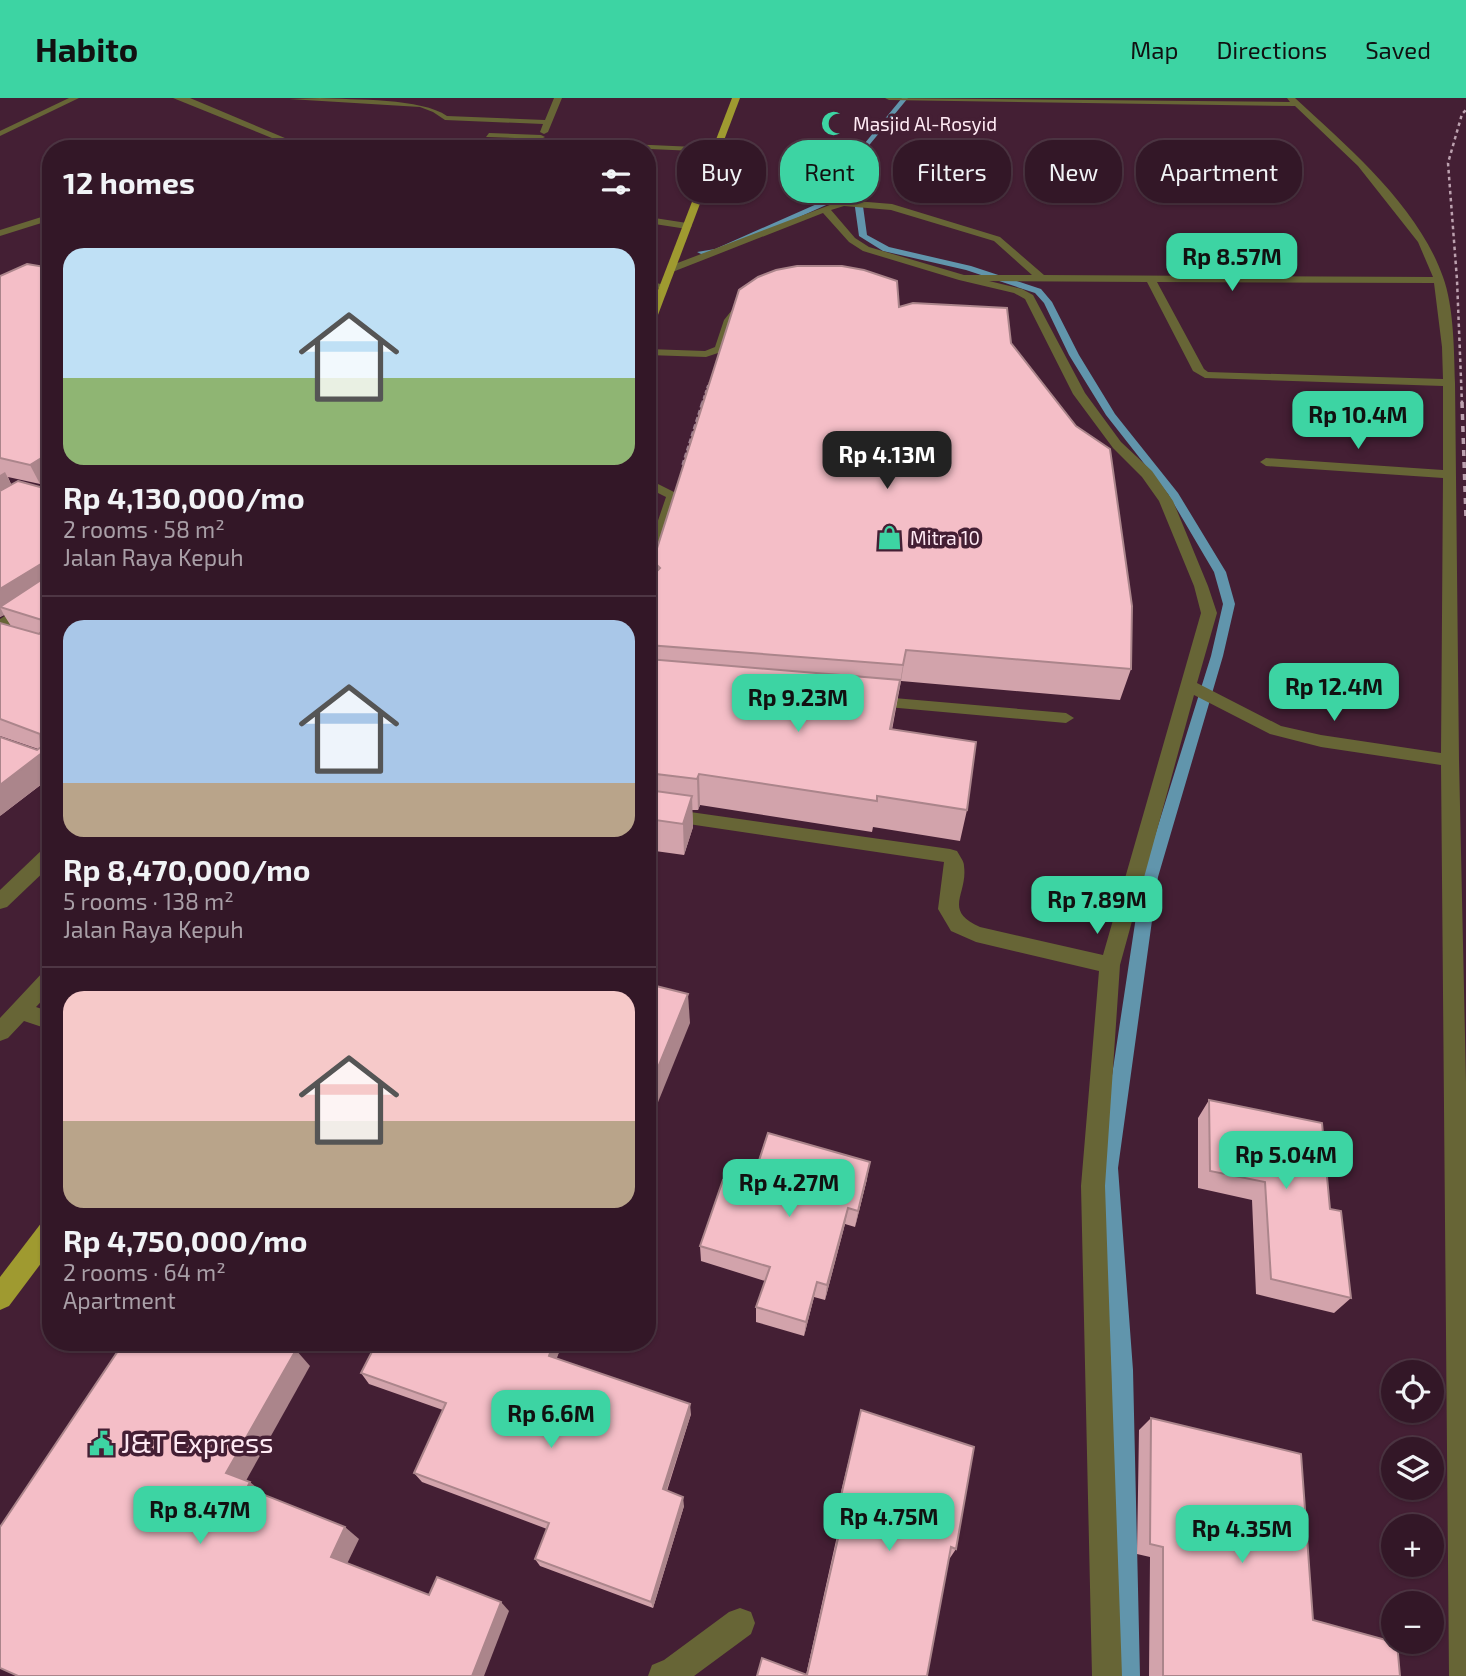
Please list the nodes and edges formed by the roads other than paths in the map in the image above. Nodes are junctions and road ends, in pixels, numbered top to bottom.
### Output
1 (75, 98) edge
2 (177, 98) edge
3 (186, 98) edge
4 (558, 98) edge
5 (736, 98) edge
6 (891, 98) edge
7 (293, 99) edge
8 (925, 99) edge
9 (1294, 101) edge
10 (548, 122) junction
11 (0, 134) edge
12 (489, 135) dead end
13 (539, 139) junction
14 (286, 140) edge
15 (555, 140) edge
16 (721, 140) edge
17 (656, 146) edge
18 (677, 147) edge
19 (696, 203) edge
20 (825, 209) junction
21 (42, 220) edge
22 (656, 221) edge
23 (687, 226) junction
24 (0, 233) edge
25 (671, 269) junction
26 (963, 278) junction
27 (1041, 278) junction
28 (1150, 278) junction
29 (1439, 279) junction
30 (656, 285) edge
31 (664, 286) junction
32 (745, 303) edge
33 (656, 305) edge
34 (656, 352) edge
35 (1449, 383) junction
36 (1266, 462) dead end
37 (1448, 474) junction
38 (656, 487) edge
39 (656, 546) edge
40 (42, 599) edge
41 (4, 631) edge
42 (1200, 691) junction
43 (857, 700) edge
44 (1066, 718) dead end
45 (1450, 760) junction
46 (656, 812) edge
47 (42, 862) edge
48 (0, 902) edge
49 (1111, 965) junction
50 (42, 987) edge
51 (20, 1011) junction
52 (42, 1018) edge
53 (0, 1032) edge
54 (42, 1242) edge
55 (0, 1297) edge
56 (740, 1623) dead end
57 (663, 1676) edge
58 (1107, 1676) edge
59 (1464, 1676) edge

1 - 11 street
2 - 3 street
3 - 14 street
4 - 10 street
5 - 16 main road
6 - 8 street
7 - 10 street
8 - 9 street
9 - 29 street
10 - 13 street
12 - 13 street
13 - 15 street
17 - 18 street
19 - 23 main road
20 - 25 street
20 - 26 street
20 - 27 street
21 - 24 street
22 - 23 street
23 - 25 main road
25 - 31 main road
26 - 27 street
26 - 42 street
27 - 28 street
28 - 29 street
28 - 35 street
29 - 35 street
30 - 31 street
31 - 33 main road
32 - 34 street
35 - 37 street
36 - 37 street
37 - 45 street
38 - 39 street
40 - 41 street
42 - 45 street
42 - 49 street
43 - 44 street
45 - 59 street
46 - 49 street
47 - 48 street
49 - 58 street
50 - 51 street
51 - 52 street
51 - 53 street
54 - 55 main road
56 - 57 street

